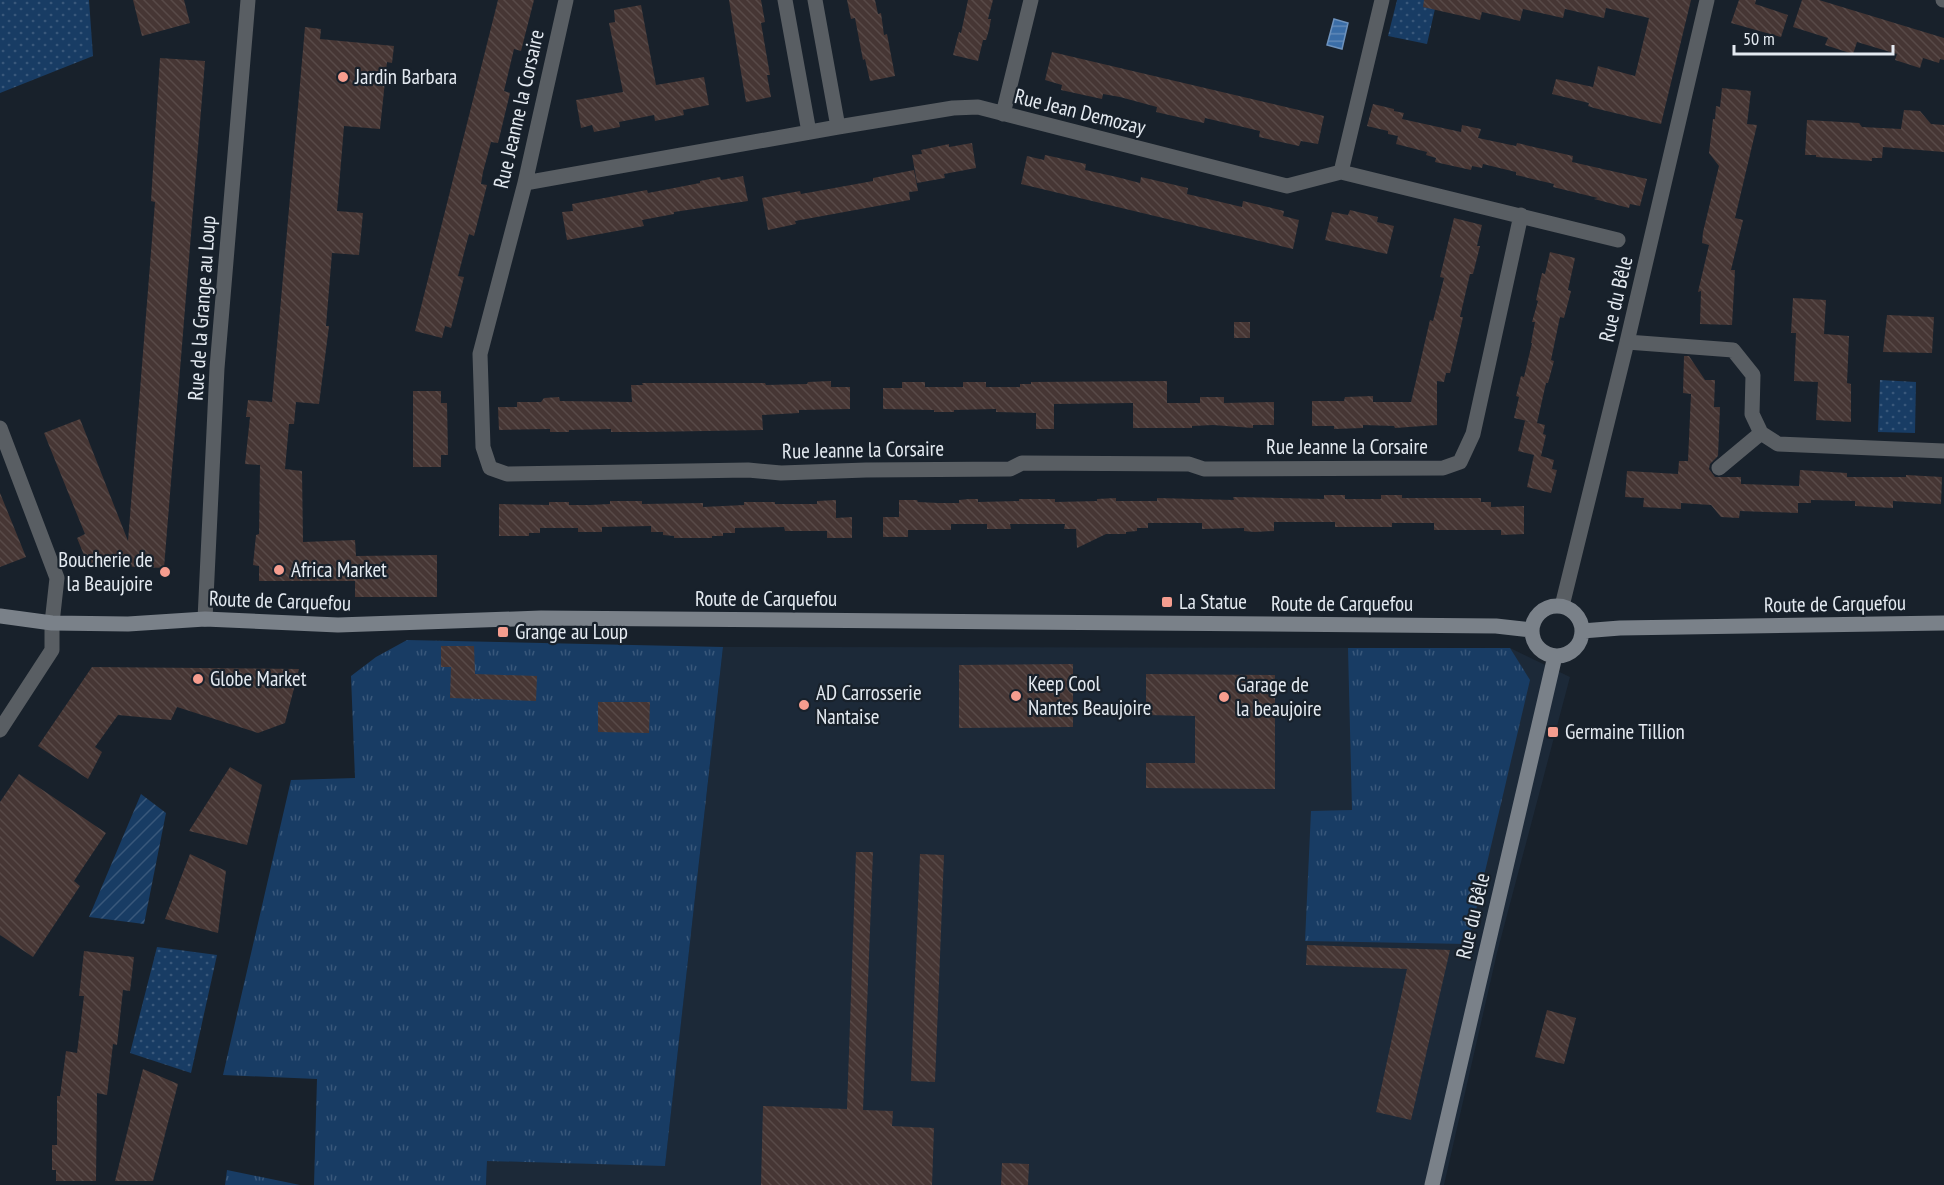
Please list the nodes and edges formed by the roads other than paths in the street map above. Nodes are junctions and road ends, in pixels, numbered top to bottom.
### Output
1 (248, 0) edge
2 (566, 0) edge
3 (785, 0) edge
4 (815, 0) edge
5 (1031, 0) edge
6 (1382, 0) edge
7 (1707, 0) edge
8 (1003, 114) junction
9 (838, 127) junction
10 (809, 132) junction
11 (1341, 172) junction
12 (525, 183) junction
13 (1521, 215) junction
14 (1618, 240) dead end
15 (1627, 342) junction
16 (0, 428) edge
17 (1761, 433) junction
18 (1944, 451) edge
19 (1719, 468) dead end
20 (1562, 606) junction
21 (0, 616) edge
22 (205, 619) junction
23 (52, 623) junction
24 (1944, 623) edge
25 (1532, 630) junction
26 (1582, 631) junction
27 (1555, 656) junction
28 (0, 730) edge
29 (1432, 1185) edge

1 - 22 street, Rue de la Grange au Loup
2 - 12 street, Rue Jeanne la Corsaire
3 - 10 street
4 - 9 street
5 - 8 street
6 - 11 street
7 - 15 street, Rue du Bêle
8 - 9 street, Rue Jean Demozay
8 - 11 street, Rue Jean Demozay
9 - 10 street, Rue Jean Demozay
10 - 12 street, Rue Jean Demozay
11 - 13 street, Rue Jean Demozay
12 - 13 street, Rue Jeanne la Corsaire
13 - 14 street, Rue Jean Demozay
15 - 17 street
15 - 20 street, Rue du Bêle
16 - 23 street
17 - 18 street
17 - 19 street
20 - 25 main road
20 - 26 main road
21 - 23 main road, Route de Carquefou
22 - 23 main road, Route de Carquefou
22 - 25 main road, Route de Carquefou
23 - 28 street
24 - 26 main road, Route de Carquefou
25 - 27 main road
26 - 27 main road
27 - 29 main road, Rue du Bêle

